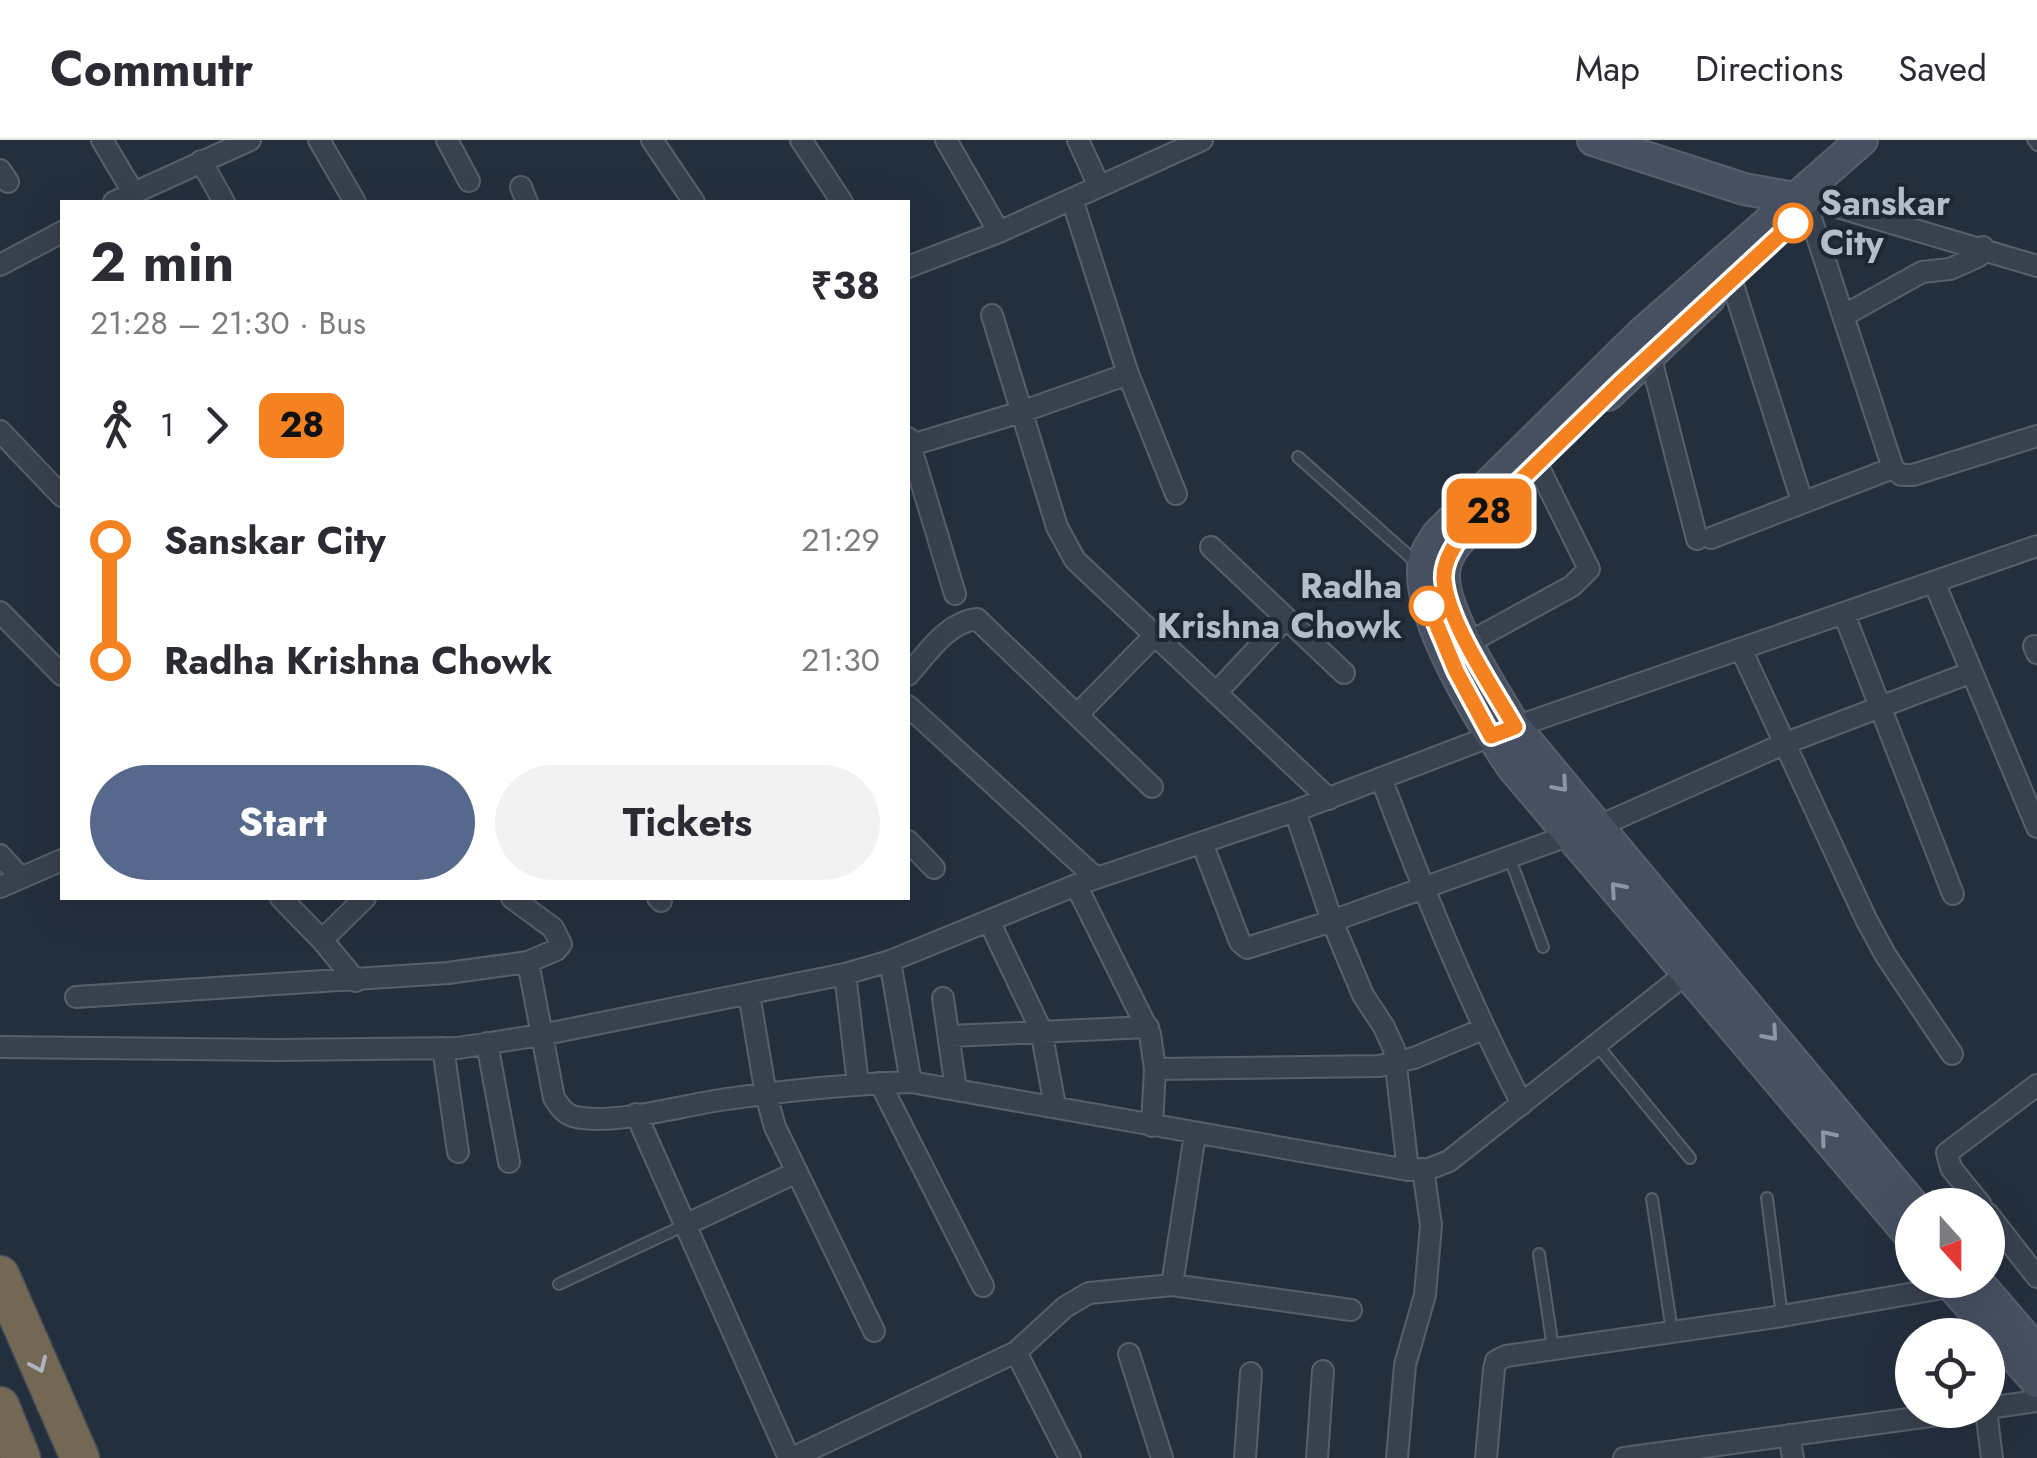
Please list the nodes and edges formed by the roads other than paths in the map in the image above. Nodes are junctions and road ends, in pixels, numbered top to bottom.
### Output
1 (102, 140) edge
2 (250, 140) edge
3 (319, 140) edge
4 (447, 140) edge
5 (652, 140) edge
6 (801, 140) edge
7 (946, 140) edge
8 (1078, 140) edge
9 (1202, 140) edge
10 (1593, 140) edge
11 (1862, 140) edge
12 (1886, 140) edge
13 (201, 161) junction
14 (470, 181) dead end
15 (1099, 186) junction
16 (133, 192) junction
17 (1072, 199) junction
18 (118, 200) edge
19 (223, 200) edge
20 (354, 200) edge
21 (693, 200) edge
22 (841, 200) edge
23 (1806, 203) junction
24 (999, 232) junction
25 (60, 233) edge
26 (1983, 247) junction
27 (0, 265) edge
28 (910, 266) edge
29 (2037, 266) edge
30 (1728, 267) junction
31 (992, 314) dead end
32 (1843, 316) junction
33 (1650, 355) junction
34 (1128, 374) junction
35 (1021, 412) junction
36 (0, 431) edge
37 (2037, 436) edge
38 (910, 442) edge
39 (910, 449) edge
40 (1298, 457) dead end
41 (1537, 464) junction
42 (1893, 468) junction
43 (60, 494) edge
44 (1176, 494) dead end
45 (1802, 502) junction
46 (2037, 546) edge
47 (1211, 547) dead end
48 (1422, 568) junction
49 (1934, 582) junction
50 (955, 594) dead end
51 (0, 612) edge
52 (1844, 614) junction
53 (1286, 618) junction
54 (1154, 636) junction
55 (1468, 643) junction
56 (1741, 649) junction
57 (910, 672) edge
58 (1972, 672) junction
59 (60, 673) edge
60 (1344, 673) dead end
61 (1216, 694) junction
62 (1879, 707) junction
63 (910, 708) edge
64 (1078, 714) junction
65 (1503, 732) junction
66 (1786, 743) junction
67 (1381, 778) junction
68 (1152, 787) dead end
69 (1329, 799) junction
70 (1295, 812) junction
71 (2037, 827) edge
72 (1584, 831) junction
73 (1202, 843) junction
74 (910, 844) edge
75 (0, 856) edge
76 (1508, 856) junction
77 (60, 861) edge
78 (934, 868) dead end
79 (21, 878) junction
80 (1086, 881) junction
81 (0, 887) edge
82 (1422, 887) junction
83 (1953, 894) dead end
84 (283, 900) edge
85 (364, 900) edge
86 (515, 900) edge
87 (989, 921) junction
88 (1332, 921) junction
89 (322, 940) junction
90 (1543, 946) dead end
91 (890, 961) junction
92 (528, 962) junction
93 (1688, 972) junction
94 (845, 974) junction
95 (356, 981) junction
96 (749, 994) junction
97 (76, 997) dead end
98 (943, 998) dead end
99 (1148, 1027) junction
100 (1483, 1028) junction
101 (1041, 1030) junction
102 (541, 1035) junction
103 (950, 1036) junction
104 (487, 1044) junction
105 (1597, 1046) junction
106 (0, 1047) edge
107 (443, 1048) junction
108 (1952, 1054) dead end
109 (1395, 1064) junction
110 (1154, 1069) junction
111 (912, 1082) junction
112 (880, 1083) junction
113 (858, 1084) junction
114 (2037, 1085) edge
115 (956, 1089) junction
116 (766, 1096) junction
117 (1522, 1104) junction
118 (1055, 1106) junction
119 (636, 1114) junction
120 (1152, 1126) junction
121 (1194, 1134) junction
122 (458, 1152) dead end
123 (1690, 1158) dead end
124 (510, 1162) dead end
125 (1415, 1170) junction
126 (797, 1172) junction
127 (1898, 1188) edge
128 (1967, 1188) edge
129 (1767, 1198) dead end
130 (1652, 1199) dead end
131 (1895, 1218) edge
132 (685, 1225) junction
133 (2005, 1236) edge
134 (1539, 1254) dead end
135 (0, 1276) edge
136 (2037, 1277) edge
137 (559, 1284) dead end
138 (1172, 1285) junction
139 (982, 1286) dead end
140 (1895, 1295) edge
141 (1976, 1298) edge
142 (1981, 1298) edge
143 (1351, 1310) dead end
144 (1782, 1316) junction
145 (874, 1331) dead end
146 (1672, 1332) junction
147 (1554, 1349) junction
148 (2037, 1351) edge
149 (1016, 1352) junction
150 (1129, 1354) dead end
151 (1323, 1371) dead end
152 (1251, 1373) dead end
153 (2037, 1382) edge
154 (2037, 1401) edge
155 (0, 1406) edge
156 (2005, 1406) edge
157 (1895, 1421) edge
158 (1989, 1428) edge
159 (1789, 1435) junction
160 (1664, 1455) edge
161 (22, 1458) edge
162 (80, 1458) edge
163 (790, 1458) edge
164 (1070, 1458) edge
165 (1162, 1458) edge
166 (1245, 1458) edge
167 (1317, 1458) edge
168 (1397, 1458) edge
169 (1486, 1458) edge
170 (1624, 1458) edge
171 (1793, 1458) edge
172 (1992, 1458) edge

1 - 16 street
2 - 13 street
3 - 20 street
4 - 14 street
5 - 21 street
6 - 22 street
7 - 24 street
8 - 15 street
9 - 15 street
10 - 23 street
11 - 23 street
12 - 23 street
13 - 16 street
13 - 19 street
15 - 17 street
16 - 18 street
17 - 24 street
17 - 34 street
23 - 26 street
23 - 30 street
23 - 32 street
24 - 28 street
25 - 27 street
26 - 29 street
26 - 32 street
30 - 33 street
30 - 45 street
30 - 48 street
31 - 35 street
32 - 42 street
33 - 41 street
33 - 45 street
34 - 35 street
34 - 44 street
35 - 38 street
35 - 54 street
36 - 43 street
37 - 42 street
39 - 50 street
40 - 48 lane
41 - 55 street
41 - 55 street
42 - 45 street
46 - 49 street
47 - 53 street
48 - 65 street
49 - 52 street
49 - 58 street
51 - 59 street
52 - 56 street
52 - 62 street
53 - 60 street
53 - 61 street
54 - 61 street
54 - 64 street
55 - 65 street
56 - 65 street
56 - 66 street
57 - 64 street
58 - 62 street
58 - 71 street
61 - 69 street
62 - 66 street
62 - 83 street
63 - 80 street
64 - 68 street
65 - 67 street
65 - 72 street
66 - 72 street
66 - 108 street
67 - 69 street
67 - 82 street
69 - 70 street
70 - 73 street
70 - 88 street
72 - 76 street
93 -> 72 street
72 -> 127 street
73 - 80 street
73 - 88 street
74 - 78 street
75 - 79 street
76 - 82 street
76 - 90 lane
77 - 79 street
79 - 81 street
80 - 87 street
80 - 99 street
82 - 88 street
82 - 100 street
84 - 89 street
85 - 89 street
86 - 92 street
87 - 91 street
87 - 101 street
88 - 109 street
89 - 95 street
91 - 94 street
91 - 111 street
92 - 95 street
92 - 102 street
93 - 105 street
131 -> 93 street
94 - 96 street
94 - 113 street
95 - 97 street
96 - 102 street
96 - 116 street
98 - 103 street
99 - 101 street
99 - 110 street
100 - 109 street
100 - 117 street
101 - 103 street
101 - 118 street
102 - 104 street
102 - 119 street
103 - 115 street
104 - 107 street
104 - 124 street
105 - 117 street
105 - 123 lane
106 - 107 street
107 - 122 street
109 - 110 street
109 - 125 street
110 - 120 street
111 - 112 street
111 - 115 street
112 - 113 street
112 - 139 street
113 - 116 street
114 - 128 street
115 - 118 street
116 - 119 street
116 - 126 street
117 - 125 street
118 - 120 street
119 - 132 street
120 - 121 street
121 - 125 street
121 - 138 street
125 - 168 street
126 - 132 street
126 - 145 street
129 - 144 lane
130 - 146 lane
132 - 137 lane
132 - 163 street
133 - 136 street
134 - 147 lane
135 -> 162 highway
138 - 143 street
138 - 149 street
140 - 144 street
141 - 153 street
142 - 148 street
144 - 146 street
146 - 147 street
147 - 169 street
149 - 163 street
149 - 164 street
150 - 165 street
151 - 167 street
152 - 166 street
154 - 156 street
155 - 161 highway
157 - 159 street
158 - 172 street
159 - 160 street
159 - 171 street
160 - 170 street

